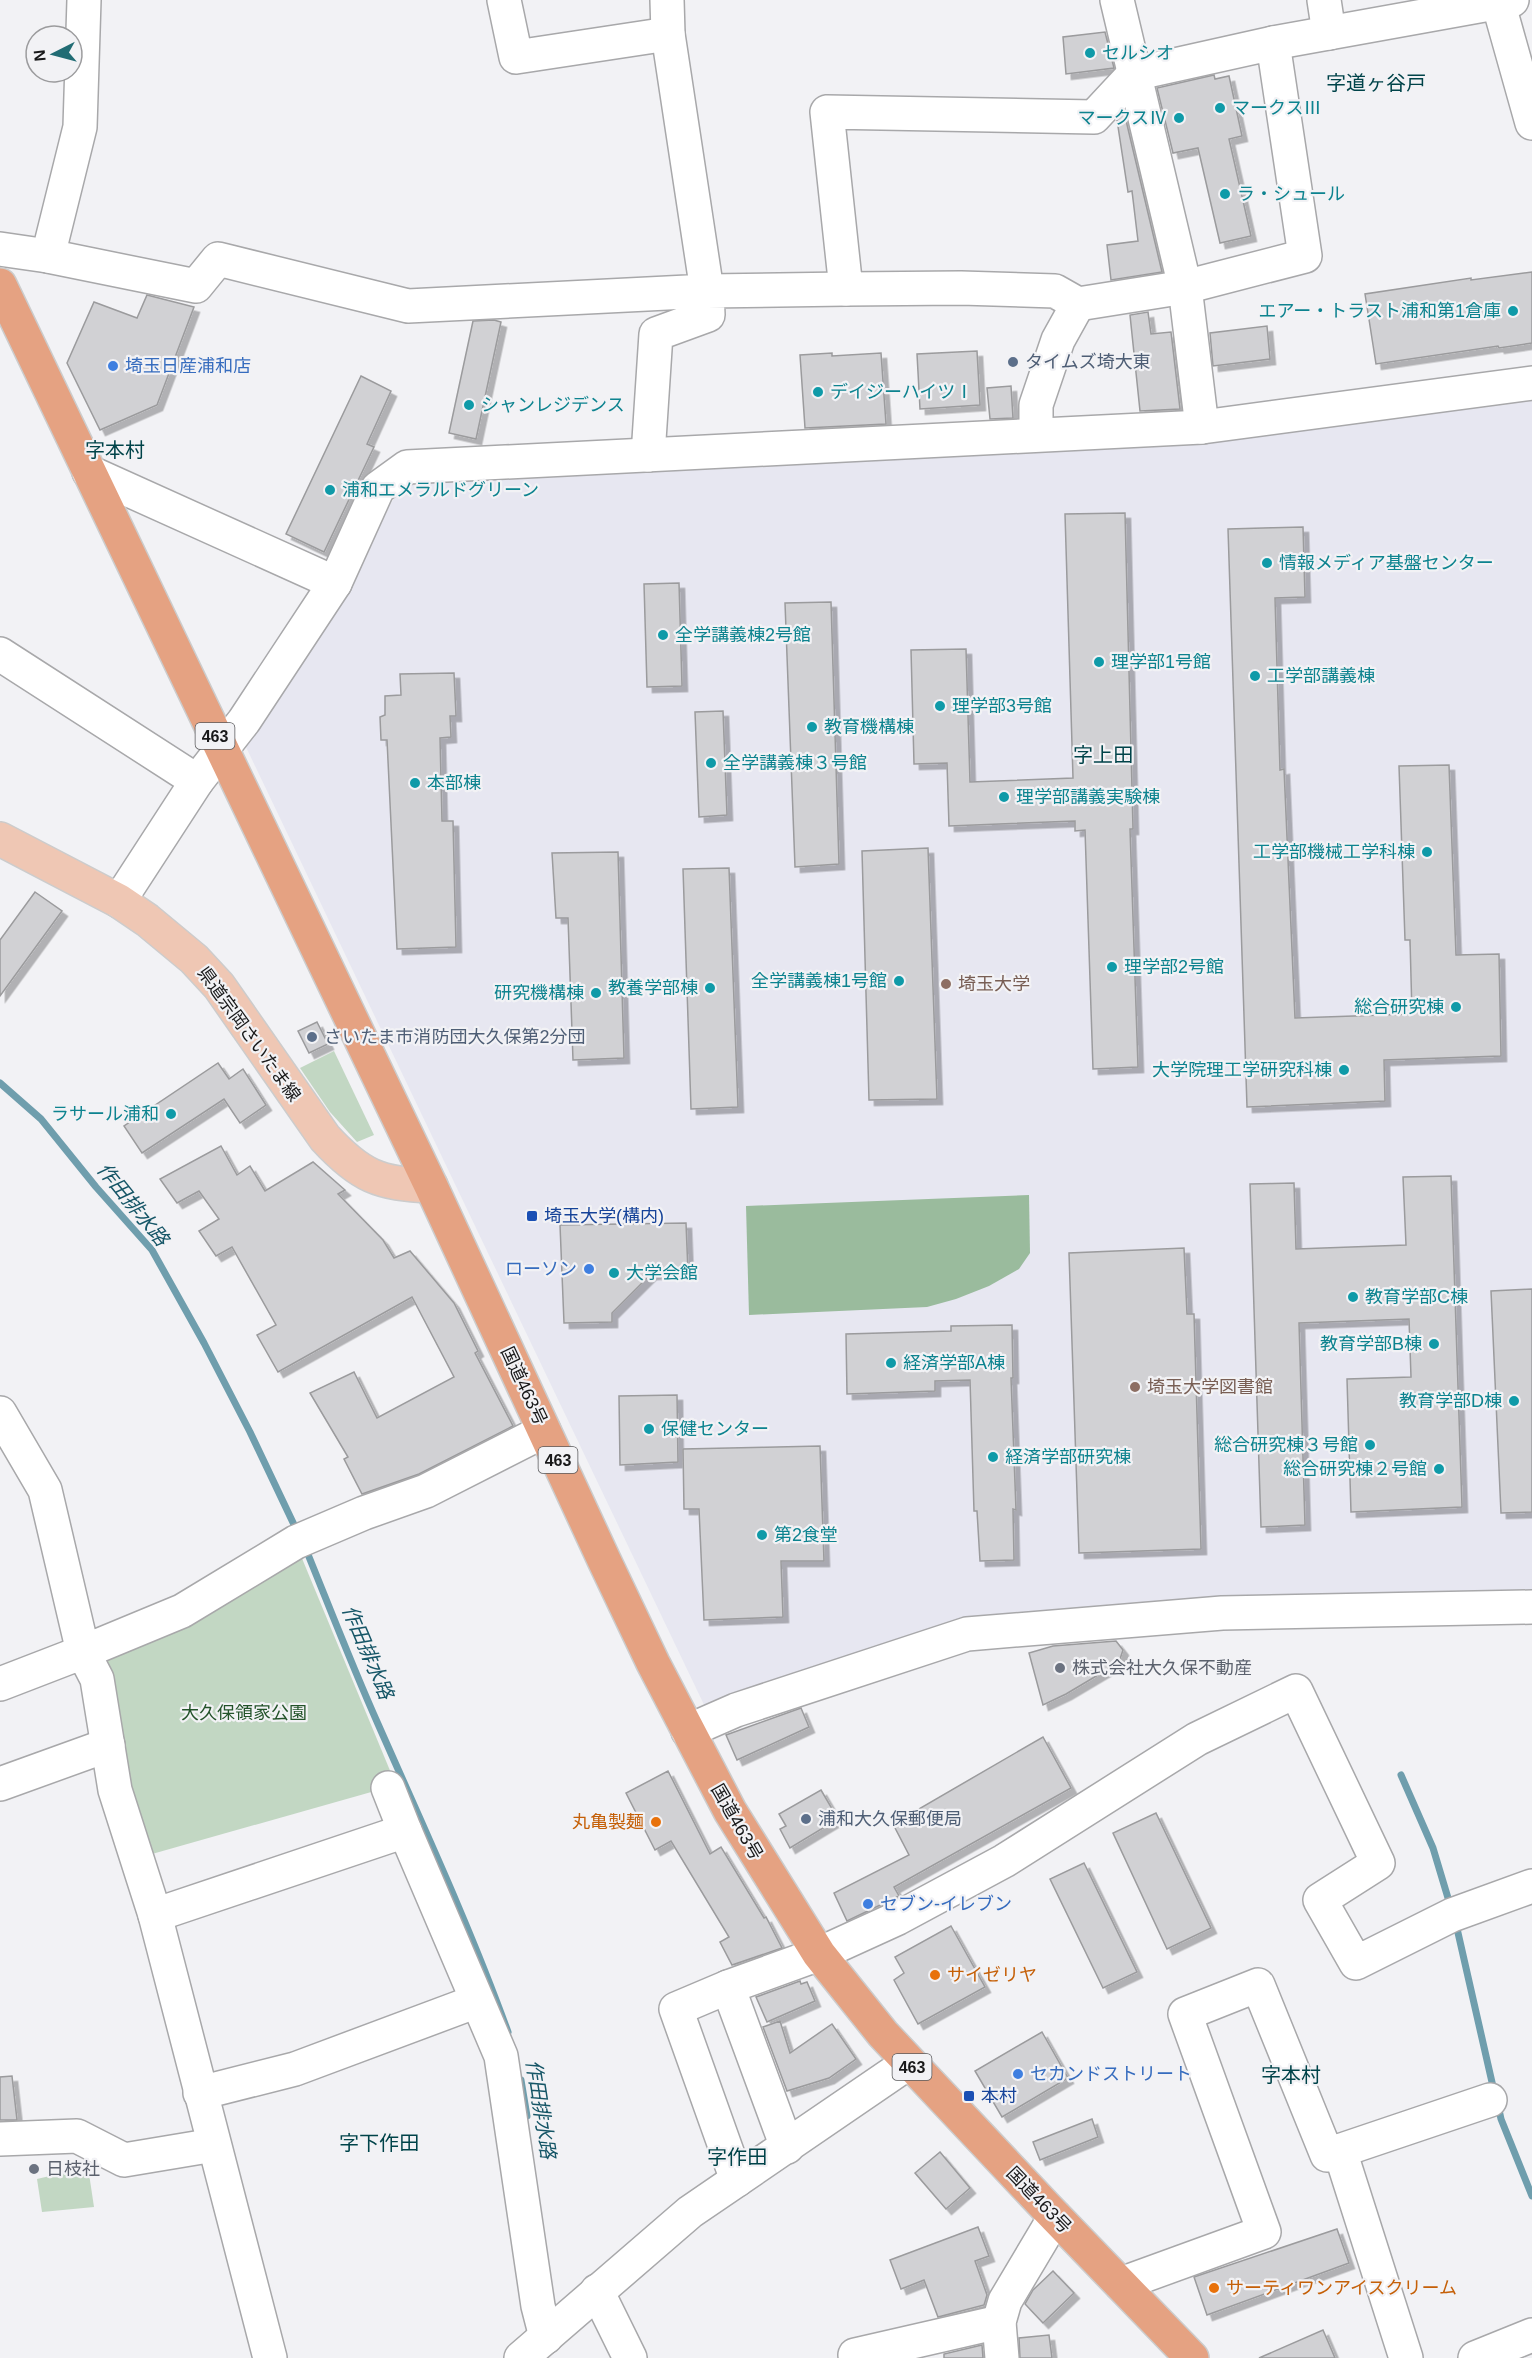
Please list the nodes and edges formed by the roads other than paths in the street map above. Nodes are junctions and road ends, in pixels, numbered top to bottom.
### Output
1 (84, 0) edge
2 (504, 0) edge
3 (667, 0) edge
4 (1117, 0) edge
5 (1324, 0) edge
6 (1505, 1) edge
7 (1329, 33) junction
8 (668, 34) junction
9 (1274, 43) junction
10 (1134, 74) junction
11 (1532, 123) edge
12 (0, 249) edge
13 (48, 256) junction
14 (0, 285) edge
15 (1185, 287) junction
16 (846, 289) junction
17 (707, 291) junction
18 (1078, 304) junction
19 (1532, 383) edge
20 (1202, 427) junction
21 (1036, 434) junction
22 (648, 455) junction
23 (89, 472) junction
24 (335, 583) junction
25 (0, 654) edge
26 (221, 748) junction
27 (197, 780) junction
28 (0, 838) edge
29 (119, 901) junction
30 (431, 1186) junction
31 (0, 1413) edge
32 (544, 1431) junction
33 (1532, 1607) edge
34 (83, 1652) junction
35 (0, 1684) edge
36 (688, 1731) junction
37 (108, 1745) junction
38 (0, 1784) edge
39 (388, 1788) dead end
40 (405, 1831) junction
41 (1532, 1886) edge
42 (156, 1915) junction
43 (819, 1954) junction
44 (728, 1987) junction
45 (477, 2001) junction
46 (908, 2063) junction
47 (200, 2093) junction
48 (1490, 2100) dead end
49 (0, 2139) edge
50 (214, 2145) junction
51 (787, 2147) junction
52 (1340, 2151) junction
53 (737, 2180) junction
54 (1055, 2217) junction
55 (1121, 2284) junction
56 (597, 2290) junction
57 (999, 2322) junction
58 (1532, 2336) edge
59 (546, 2337) junction
60 (855, 2355) dead end
61 (270, 2358) edge
62 (521, 2358) edge
63 (630, 2358) edge
64 (1002, 2358) edge
65 (1192, 2358) edge
66 (1406, 2358) edge
67 (1475, 2358) edge

1 - 13 street
2 - 8 street
3 - 8 street
4 - 10 street
5 - 7 street
6 - 7 street
6 - 11 street
7 - 9 street
8 - 17 street
9 - 10 street
9 - 15 street
10 - 15 street
10 - 16 street
12 - 13 street
13 - 17 street
14 - 23 highway, 463
15 - 18 street
15 - 20 street
16 - 17 street
16 - 18 street
17 - 22 street
18 - 21 street
19 - 20 street
20 - 21 street
21 - 22 street
22 - 24 street
23 - 24 street
23 - 26 highway, 463
24 - 26 street
25 - 27 street
26 - 27 street
26 - 30 highway, 463
27 - 29 street
28 - 29 main road, 県道宗岡さいたま線
29 - 30 main road, 県道宗岡さいたま線
30 - 32 highway, 国道463号 / 463
31 - 34 street
32 - 34 street
32 - 36 highway, 国道463号 / 463
33 - 36 street
34 - 35 street
34 - 37 street
36 - 43 highway, 国道463号 / 463
37 - 38 street
37 - 42 street
39 - 40 street
40 - 42 street
40 - 45 street
41 - 43 street
42 - 47 street
43 - 44 street
43 - 46 highway, 国道463号 / 463
44 - 51 street
44 - 53 street
45 - 47 street
45 - 59 street
46 - 51 street
46 - 54 highway, 国道463号 / 463
47 - 50 street
48 - 52 street
49 - 50 street
50 - 61 street
51 - 53 street
52 - 55 street
52 - 66 street
53 - 56 street
54 - 55 highway, 国道463号 / 463
54 - 57 street
55 - 65 highway, 国道463号 / 463
56 - 59 street
56 - 63 street
57 - 60 street
57 - 64 street
58 - 67 street
59 - 62 street

